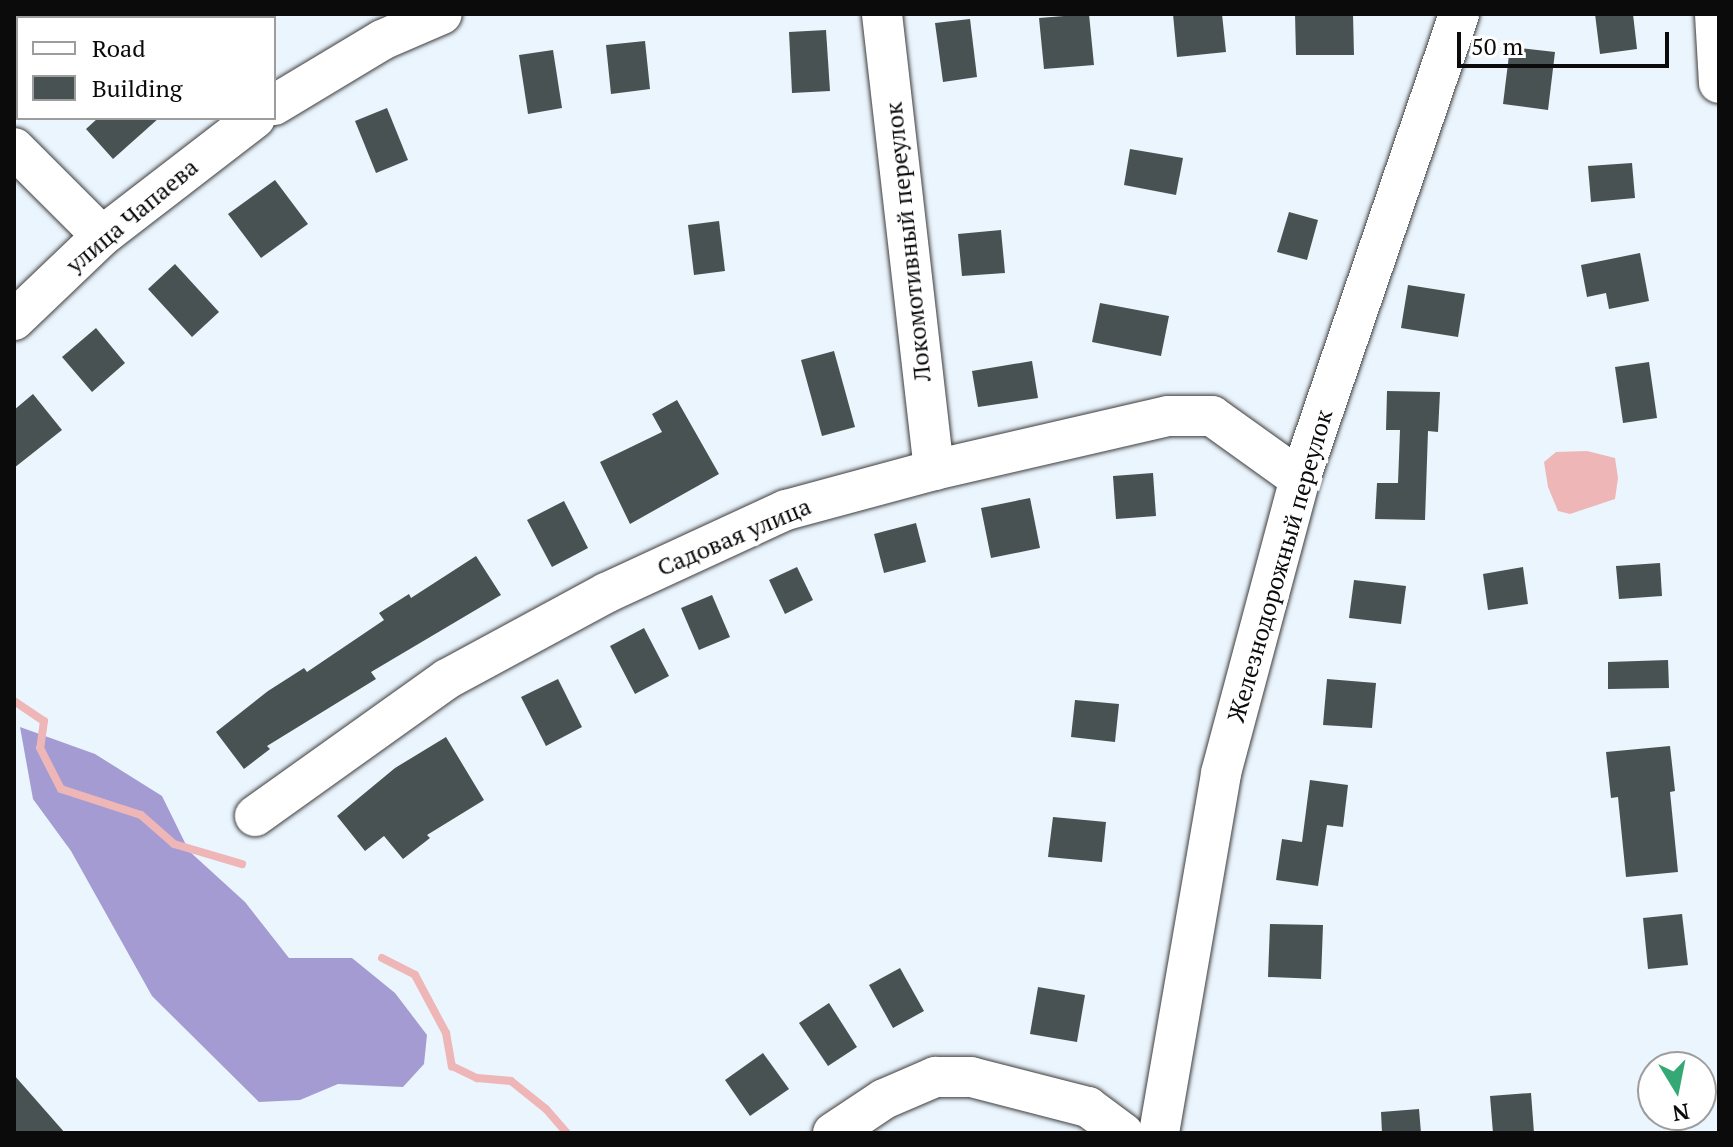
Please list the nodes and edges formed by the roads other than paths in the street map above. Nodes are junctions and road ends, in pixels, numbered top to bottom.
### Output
1 (442, 14) edge
2 (882, 14) edge
3 (1459, 14) edge
4 (1715, 14) edge
5 (381, 27) edge
6 (1719, 83) edge
7 (276, 104) edge
8 (252, 120) edge
9 (14, 148) edge
10 (102, 236) junction
11 (14, 320) edge
12 (934, 470) junction
13 (1300, 479) junction
14 (255, 816) dead end
15 (833, 1133) edge
16 (1123, 1133) edge
17 (1159, 1133) edge

1 - 5 street
2 - 12 street, Локомотивный переулок
3 - 13 street, Железнодорожный переулок
4 - 6 street
5 - 7 street
8 - 10 street, улица Чапаева
9 - 10 street
10 - 11 street, улица Чапаева
12 - 13 street, Садовая улица
12 - 14 street, Садовая улица
13 - 17 street, Железнодорожный переулок
15 - 16 street

